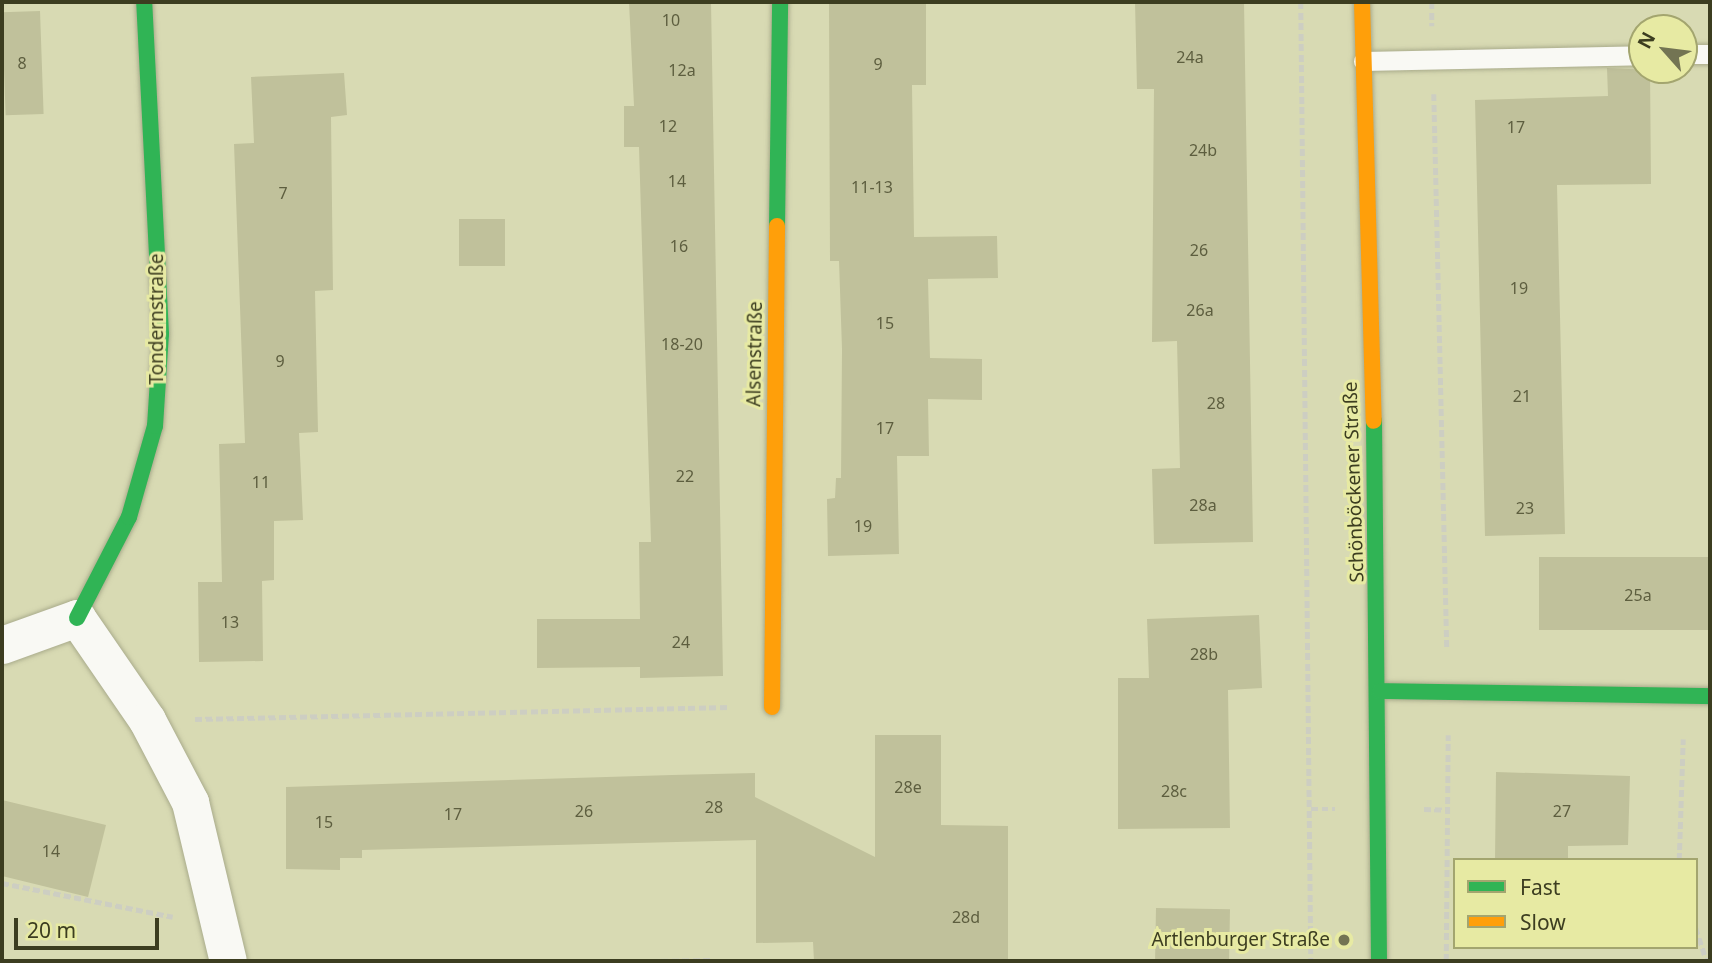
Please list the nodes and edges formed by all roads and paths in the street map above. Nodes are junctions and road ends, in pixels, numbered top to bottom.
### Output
1 (144, 2) edge
2 (780, 2) edge
3 (1301, 2) edge
4 (1362, 2) edge
5 (1432, 2) edge
6 (1628, 55) edge
7 (1433, 59) junction
8 (1363, 61) junction
9 (77, 618) junction
10 (2, 645) edge
11 (1380, 691) junction
12 (1448, 692) junction
13 (1685, 696) junction
14 (1710, 696) edge
15 (772, 706) joint
16 (147, 720) junction
17 (1679, 858) edge
18 (2, 883) edge
19 (1698, 934) edge
20 (225, 944) edge
21 (710, 960) edge
22 (651, 961) edge
23 (1311, 961) edge
24 (1379, 961) edge
25 (1446, 961) edge
26 (1707, 961) edge

1 - 9 street, Tondernstraße
2 - 15 street, Alsenstraße
3 - 23 path
4 - 8 street, Schönböckener Straße
5 - 7 path
6 - 7 lane
7 - 8 lane
7 - 12 path
8 - 11 street, Schönböckener Straße
9 - 10 street
9 - 16 street
11 - 12 street
11 - 24 street, Schönböckener Straße
12 - 13 street
12 - 25 path
13 - 14 street
13 - 17 path
15 - 16 path
16 - 20 street
18 - 20 path
19 - 26 path
21 - 22 path

